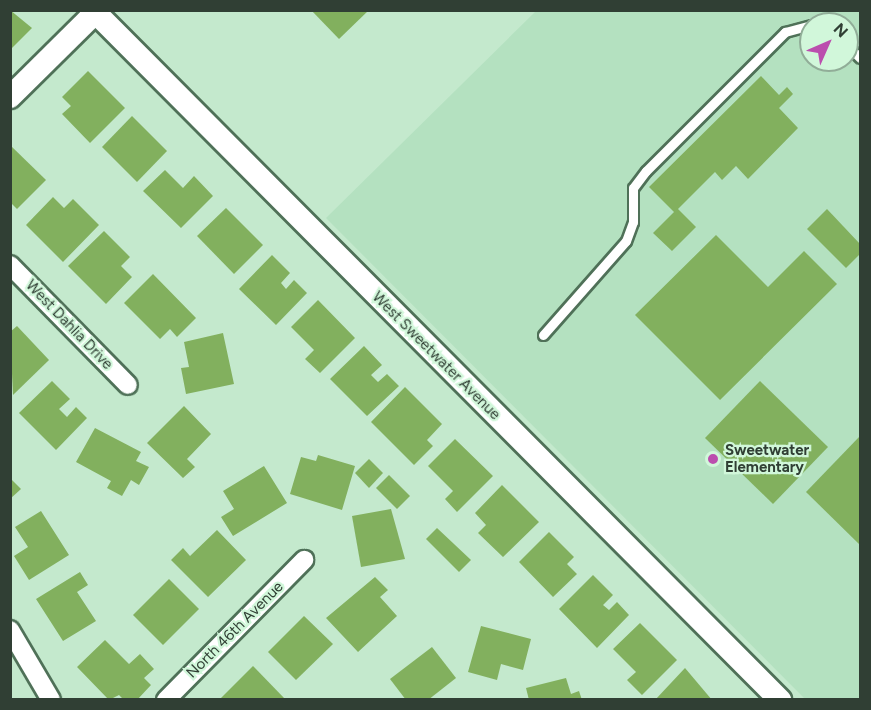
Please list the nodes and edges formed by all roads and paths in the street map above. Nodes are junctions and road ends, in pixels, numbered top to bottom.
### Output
1 (94, 12) edge
2 (799, 28) edge
3 (10, 97) edge
4 (10, 264) edge
5 (543, 335) dead end
6 (128, 385) dead end
7 (304, 560) dead end
8 (10, 630) edge
9 (51, 699) edge
10 (166, 699) edge
11 (780, 699) edge

1 - 3 street
1 - 11 street, West Sweetwater Avenue
2 - 5 lane
4 - 6 street, West Dahlia Drive
7 - 10 street, North 46th Avenue
8 - 9 street

